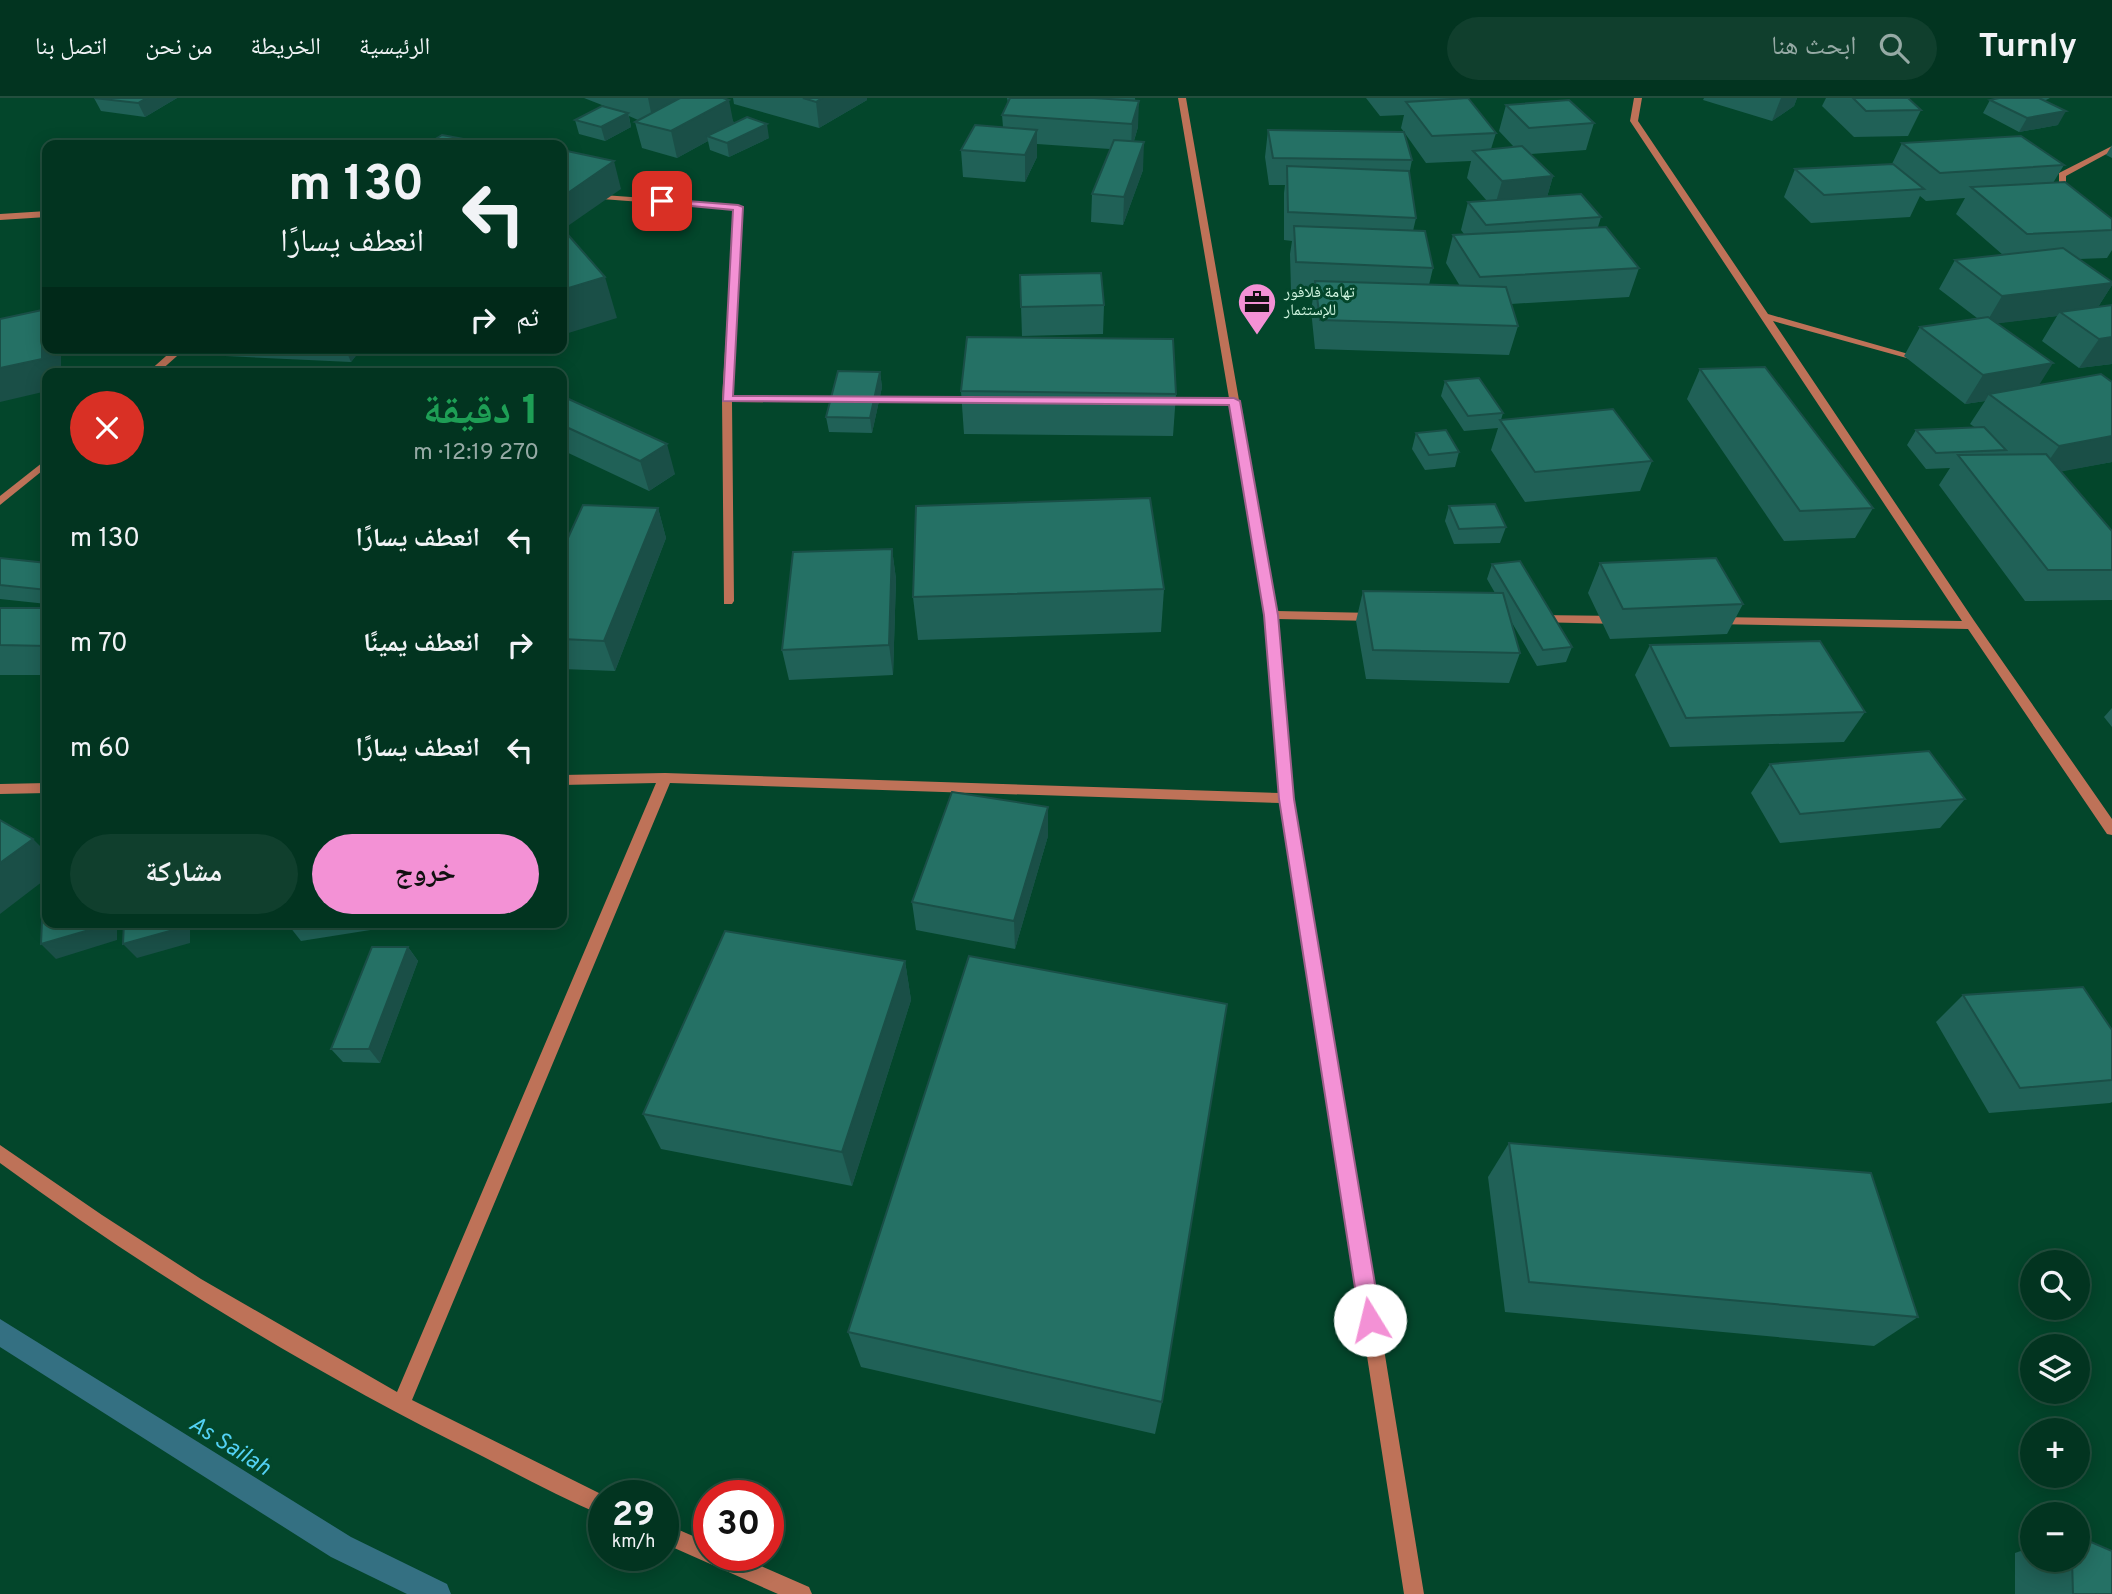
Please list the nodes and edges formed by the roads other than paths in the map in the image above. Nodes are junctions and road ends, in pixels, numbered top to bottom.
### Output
1 (1182, 98) edge
2 (1638, 98) edge
3 (2112, 148) edge
4 (567, 194) edge
5 (2073, 203) edge
6 (42, 214) edge
7 (0, 217) edge
8 (1764, 316) junction
9 (174, 354) edge
10 (1928, 361) edge
11 (158, 368) edge
12 (727, 399) junction
13 (987, 400) edge
14 (1152, 401) edge
15 (1234, 401) junction
16 (42, 466) edge
17 (0, 502) edge
18 (729, 601) dead end
19 (1271, 615) junction
20 (1394, 617) edge
21 (1518, 619) edge
22 (1628, 620) edge
23 (1710, 621) edge
24 (1971, 625) junction
25 (665, 778) junction
26 (567, 780) edge
27 (42, 788) edge
28 (0, 789) edge
29 (1287, 799) junction
30 (2112, 830) edge
31 (0, 1153) edge
32 (401, 1405) junction
33 (588, 1498) edge
34 (749, 1571) edge
35 (802, 1594) edge
36 (1415, 1594) edge

1 - 15 street
2 - 8 street
3 - 5 street
4 - 12 street
6 - 7 street
8 - 10 street
8 - 24 street
9 - 11 street
12 - 13 street
12 - 18 street
14 - 15 street
15 - 19 street
16 - 17 street
19 - 20 street
19 - 29 street
21 - 22 street
23 - 24 street
24 - 30 street
25 - 26 street
25 - 29 street
25 - 32 street
27 - 28 street
29 - 36 street
31 - 32 street
32 - 33 street
34 - 35 street

